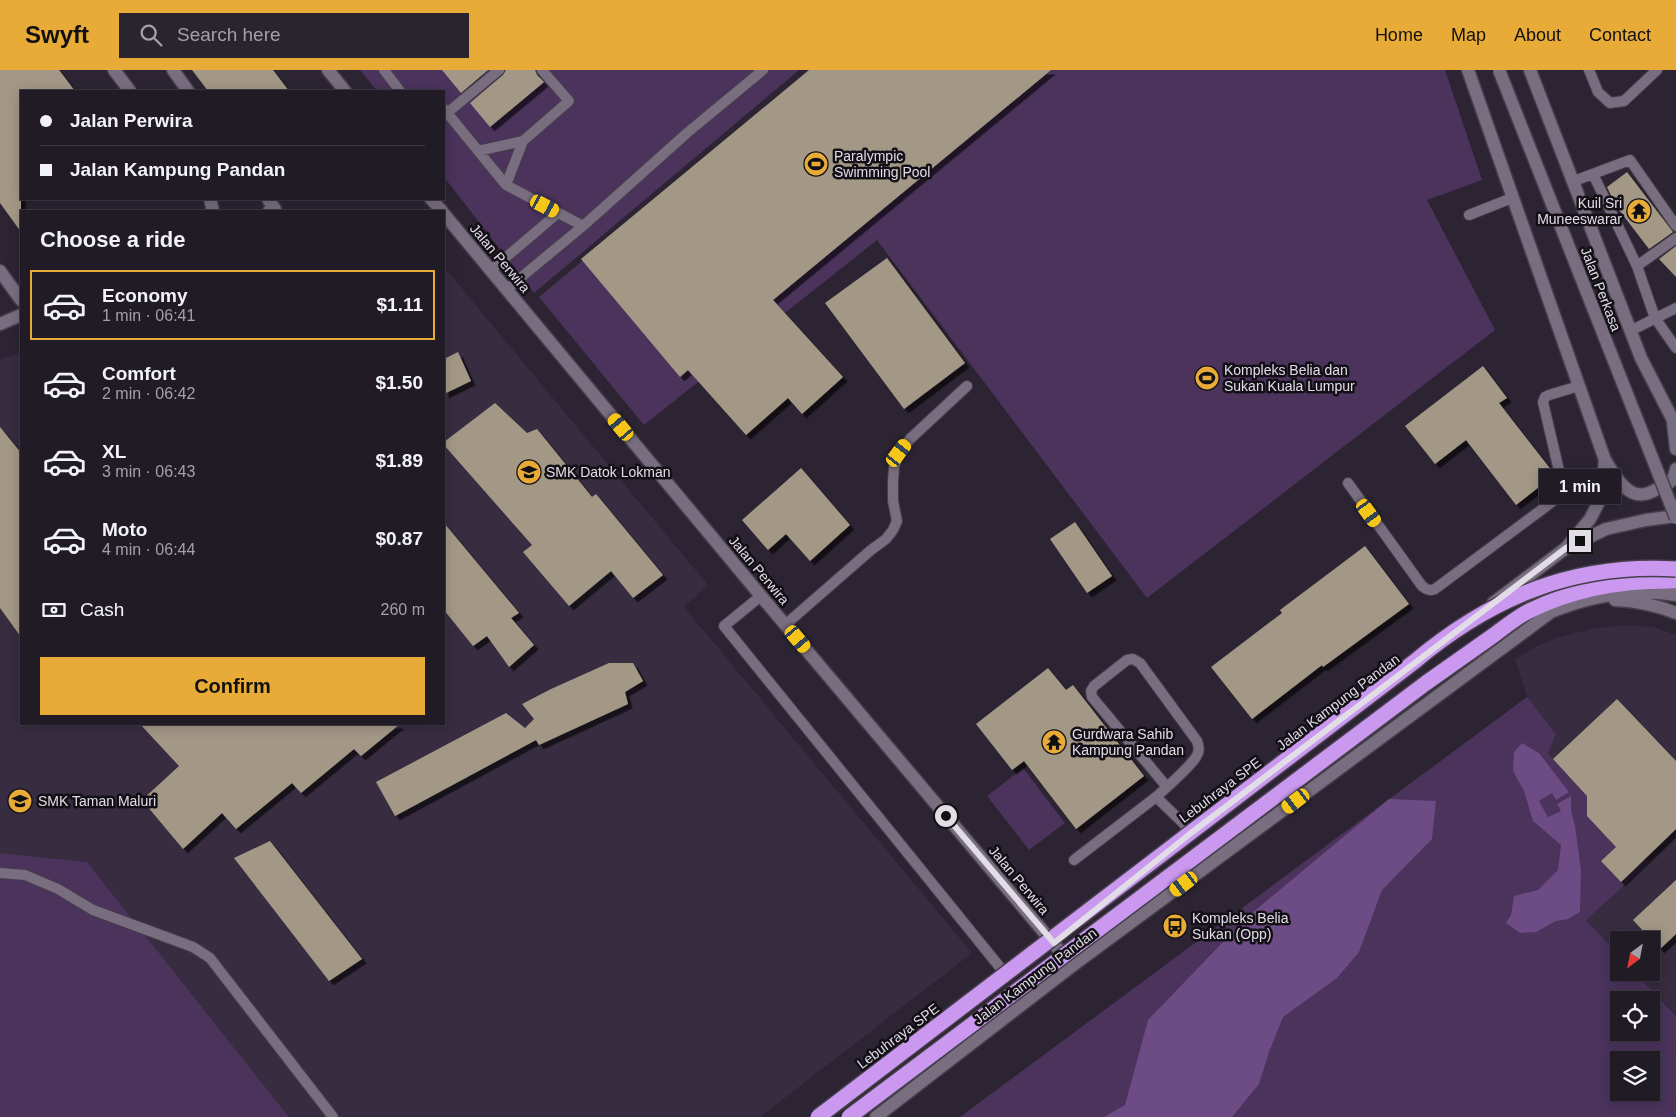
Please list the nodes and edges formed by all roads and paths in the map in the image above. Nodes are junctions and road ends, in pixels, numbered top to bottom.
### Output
1 (114, 70) edge
2 (173, 70) edge
3 (328, 70) edge
4 (384, 70) edge
5 (499, 70) edge
6 (542, 70) edge
7 (763, 70) edge
8 (1468, 70) edge
9 (1499, 70) edge
10 (1530, 70) edge
11 (1589, 70) edge
12 (1657, 70) edge
13 (129, 90) edge
14 (187, 90) edge
15 (344, 90) edge
16 (399, 90) edge
17 (445, 111) edge
18 (523, 141) junction
19 (478, 151) junction
20 (1593, 174) junction
21 (1574, 181) junction
22 (506, 185) junction
23 (1512, 198) junction
24 (432, 200) edge
25 (440, 210) edge
26 (558, 212) junction
27 (445, 215) edge
28 (1469, 216) dead end
29 (583, 226) junction
30 (1676, 226) edge
31 (1676, 238) edge
32 (1637, 266) junction
33 (490, 270) junction
34 (0, 271) edge
35 (507, 289) junction
36 (20, 299) edge
37 (1676, 308) edge
38 (20, 315) edge
39 (1655, 318) junction
40 (0, 324) edge
41 (1630, 331) junction
42 (1676, 348) edge
43 (967, 386) dead end
44 (1579, 386) junction
45 (1674, 424) edge
46 (1676, 449) edge
47 (1605, 460) junction
48 (1676, 469) edge
49 (1348, 484) dead end
50 (1676, 517) edge
51 (1566, 548) junction
52 (1676, 569) edge
53 (1676, 580) edge
54 (1676, 595) edge
55 (761, 596) junction
56 (1551, 612) junction
57 (1676, 613) edge
58 (785, 625) junction
59 (1167, 787) junction
60 (1156, 797) junction
61 (1191, 833) junction
62 (1074, 860) dead end
63 (0, 873) edge
64 (1054, 943) junction
65 (1072, 966) junction
66 (1007, 976) junction
67 (333, 1117) edge
68 (818, 1117) edge
69 (823, 1117) edge
70 (849, 1117) edge
71 (876, 1117) edge

1 - 13 street
2 - 14 street
3 - 15 street
4 - 16 lane
5 - 17 lane
6 - 18 lane
7 - 29 lane
8 - 23 street
9 - 50 street, Jalan Perkasa, bridge
10 - 21 street, Jalan Perkasa
11 - 12 lane
17 - 19 lane
18 - 19 lane
18 - 22 lane
19 - 22 lane
20 - 21 lane
20 - 30 lane
20 - 32 lane
21 - 41 street, Jalan Perkasa
22 - 26 lane
23 - 28 lane
23 - 44 street
24 - 25 street, Jalan Perwira
26 - 29 lane
26 - 33 lane
27 - 33 street, Jalan Perwira
29 - 35 lane
31 - 32 lane
32 - 39 lane
33 - 35 street, Jalan Perwira
34 - 36 street
35 - 55 street, Jalan Perwira
37 - 39 lane
38 - 40 street
39 - 41 lane
39 - 42 lane
41 - 45 street, Jalan Perkasa
43 - 58 lane
44 - 47 street
44 - 49 lane
45 - 46 street
47 - 48 street
47 - 51 street
50 - 51 street, Jalan Kampung Pandan
51 - 61 street, Jalan Kampung Pandan
52 - 68 highway, Lebuhraya SPE, bridge
53 - 70 highway, bridge
54 - 56 street, Jalan Kampung Pandan
55 - 58 street, Jalan Perwira
55 - 66 lane
56 - 57 street, Jalan Kampung Pandan
56 - 65 street, Jalan Kampung Pandan
58 - 64 street, Jalan Perwira
59 - 59 lane
59 - 60 lane
60 - 61 lane
60 - 62 lane
61 - 64 street, Jalan Kampung Pandan
63 - 67 lane
64 - 65 street, Jalan Perwira
64 - 66 street, Jalan Kampung Pandan
65 - 71 street, Jalan Kampung Pandan
66 - 69 street, Jalan Kampung Pandan

